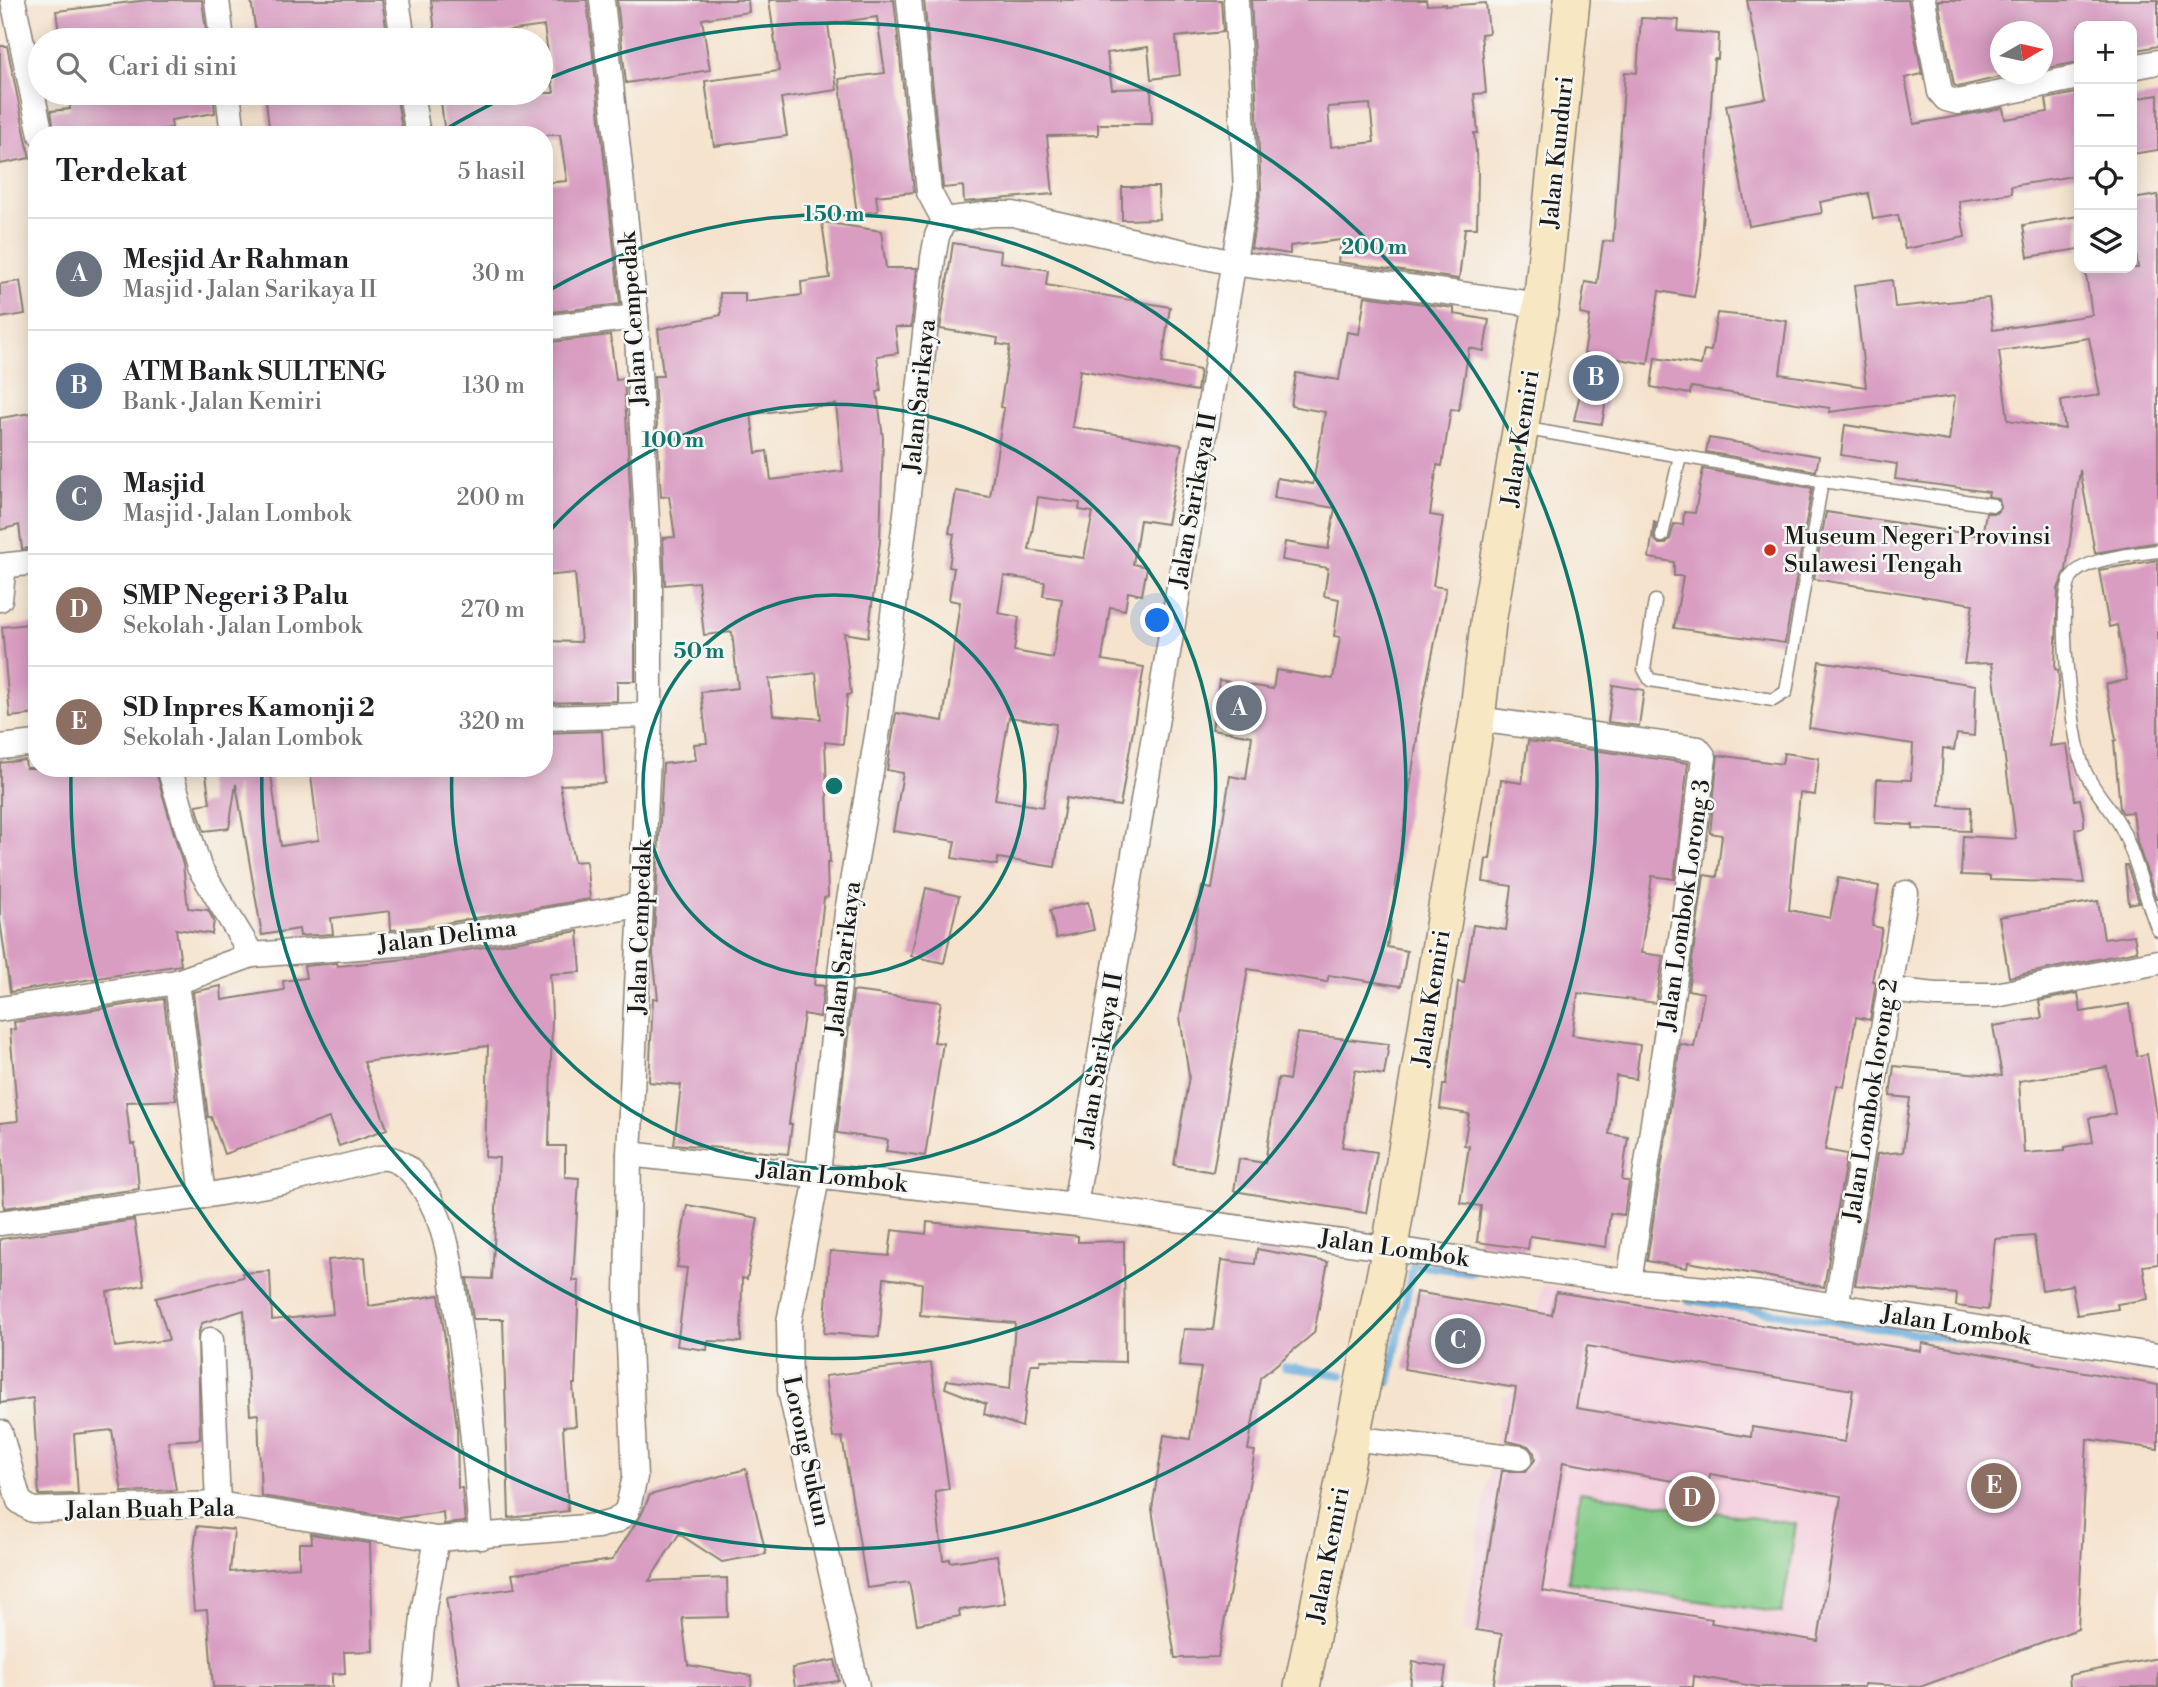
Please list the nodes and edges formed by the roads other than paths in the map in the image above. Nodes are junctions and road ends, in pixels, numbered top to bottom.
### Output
1 (13, 0) edge
2 (217, 0) edge
3 (397, 0) edge
4 (602, 0) edge
5 (909, 0) edge
6 (1573, 0) edge
7 (1923, 0) edge
8 (1236, 1) edge
9 (220, 28) edge
10 (401, 28) edge
11 (2158, 62) edge
12 (2137, 66) edge
13 (28, 72) edge
14 (2074, 78) edge
15 (35, 105) edge
16 (229, 105) edge
17 (413, 105) edge
18 (39, 126) edge
19 (230, 126) edge
20 (416, 126) edge
21 (944, 220) junction
22 (1233, 263) junction
23 (1541, 305) junction
24 (636, 317) junction
25 (553, 327) edge
26 (1522, 428) junction
27 (1680, 456) junction
28 (1822, 481) junction
29 (1993, 505) dead end
30 (1662, 536) dead end
31 (2158, 551) edge
32 (28, 563) edge
33 (2, 566) edge
34 (0, 600) edge
35 (1654, 601) dead end
36 (650, 715) junction
37 (553, 718) edge
38 (1477, 719) junction
39 (28, 744) edge
40 (0, 747) edge
41 (172, 777) edge
42 (1906, 893) dead end
43 (640, 905) junction
44 (2158, 930) edge
45 (252, 955) junction
46 (2158, 962) edge
47 (177, 982) junction
48 (1889, 990) junction
49 (0, 1009) edge
50 (629, 1154) junction
51 (818, 1173) junction
52 (203, 1196) junction
53 (1075, 1205) junction
54 (0, 1223) edge
55 (1390, 1247) junction
56 (1629, 1282) junction
57 (1836, 1307) junction
58 (211, 1340) dead end
59 (2158, 1356) edge
60 (0, 1432) edge
61 (1350, 1438) junction
62 (1520, 1458) dead end
63 (218, 1504) junction
64 (481, 1537) junction
65 (438, 1539) junction
66 (416, 1687) edge
67 (857, 1687) edge
68 (1302, 1687) edge

1 - 13 street
2 - 9 street
3 - 10 street
4 - 24 street, Jalan Cempedak
5 - 21 street
6 - 23 street, Jalan Kunduri
7 - 14 street
8 - 22 street, Jalan Sarikaya II
11 - 12 street
15 - 18 street
16 - 19 street
17 - 20 street
21 - 22 street
21 - 51 street, Jalan Sarikaya
22 - 23 street
22 - 53 street, Jalan Sarikaya II
23 - 26 street, Jalan Kemiri
24 - 25 street
24 - 36 street, Jalan Cempedak
26 - 27 lane
26 - 38 street, Jalan Kemiri
27 - 28 lane
27 - 30 lane
28 - 29 lane
28 - 35 lane
31 - 44 lane
32 - 33 street
33 - 34 street
36 - 37 street
36 - 43 street, Jalan Cempedak
38 - 55 street, Jalan Kemiri
38 - 56 street, Jalan Lombok Lorong 3
39 - 40 street
41 - 45 street
42 - 48 street, Jalan Lombok lorong 2
43 - 45 street, Jalan Delima
43 - 50 street, Jalan Cempedak
45 - 47 street, Jalan Delima
46 - 48 street
47 - 49 street, Jalan Delima
47 - 52 street
48 - 57 street, Jalan Lombok lorong 2
50 - 51 street, Jalan Lombok
50 - 64 street, Jalan Cempedak
51 - 53 street, Jalan Lombok
51 - 67 street, Lorong Sukun
52 - 54 street
52 - 64 street
53 - 55 street, Jalan Lombok
55 - 56 street, Jalan Lombok
55 - 61 street, Jalan Kemiri
56 - 57 street, Jalan Lombok
57 - 59 street, Jalan Lombok
58 - 63 street
60 - 63 street, Jalan Buah Pala
61 - 62 street
61 - 68 street, Jalan Kemiri
63 - 65 street, Jalan Buah Pala
64 - 65 street, Jalan Cempedak
65 - 66 street

